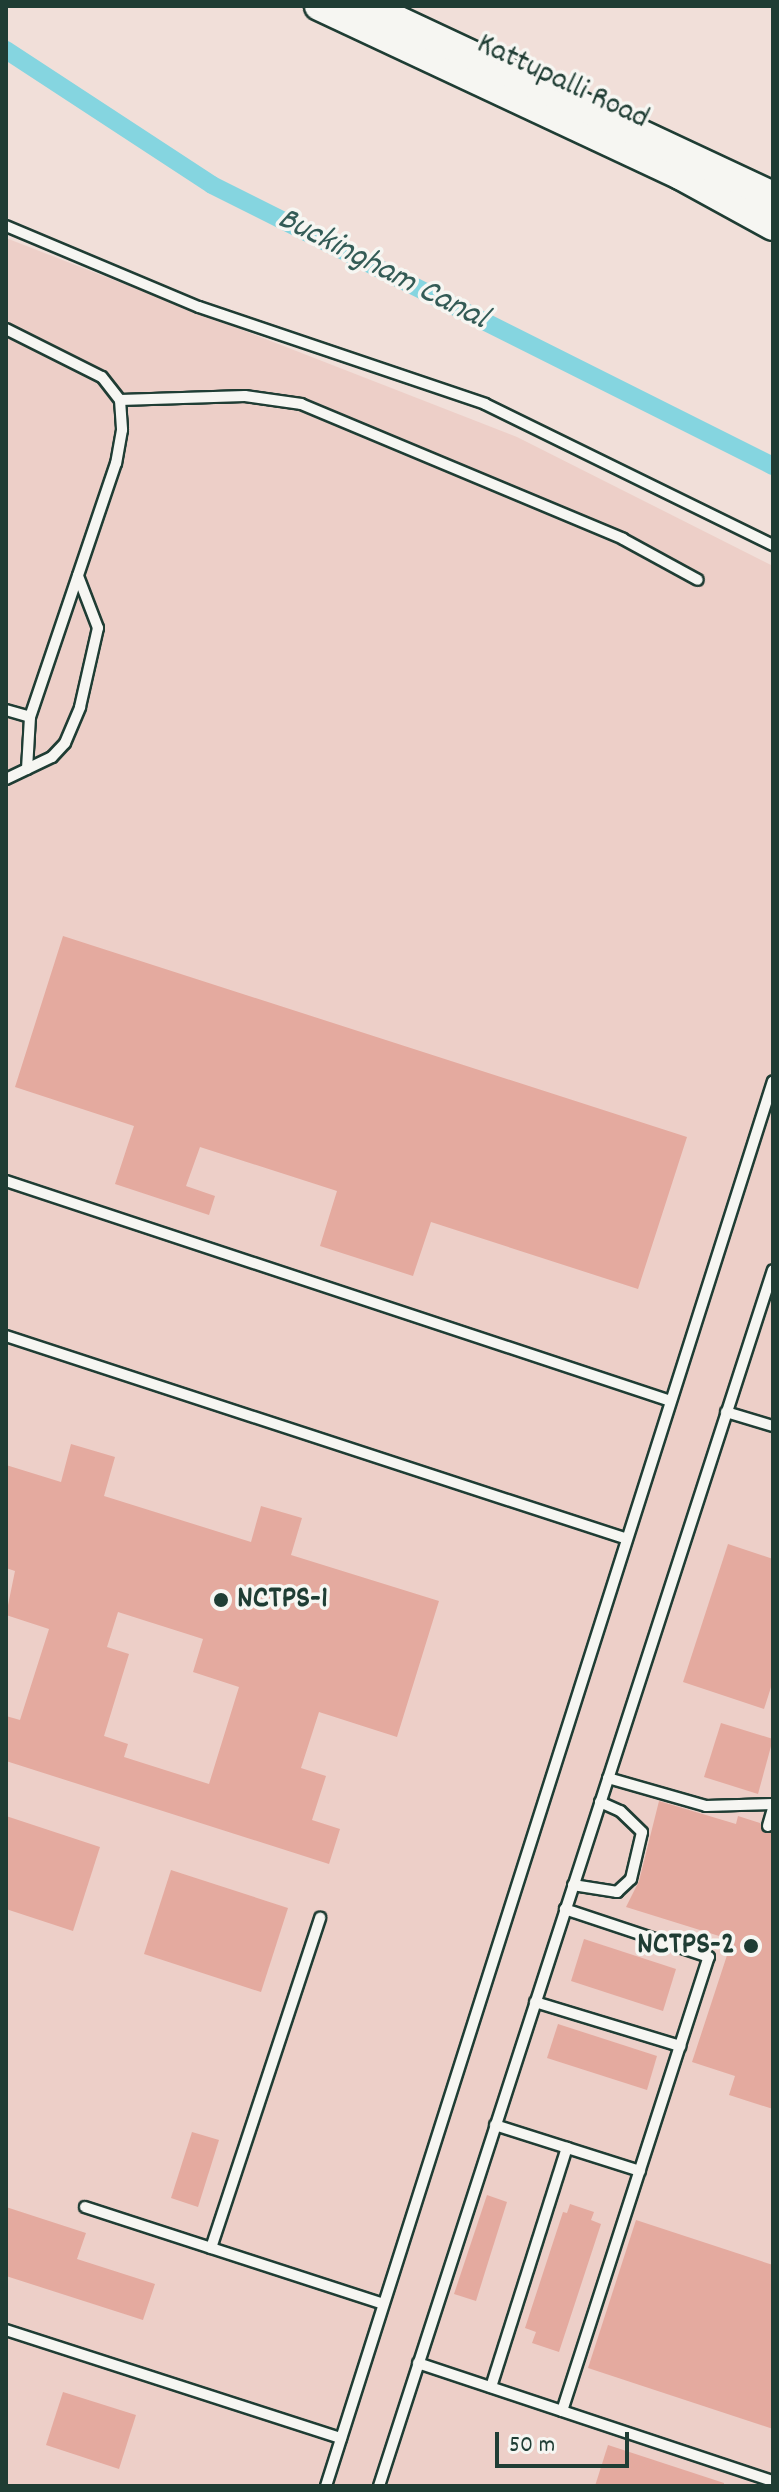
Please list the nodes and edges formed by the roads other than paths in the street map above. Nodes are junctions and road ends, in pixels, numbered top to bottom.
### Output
1 (319, 6) edge
2 (367, 6) edge
3 (773, 196) edge
4 (6, 226) edge
5 (773, 226) edge
6 (6, 329) edge
7 (120, 400) junction
8 (773, 545) edge
9 (78, 576) junction
10 (698, 580) dead end
11 (6, 710) edge
12 (30, 717) junction
13 (27, 769) junction
14 (6, 779) edge
15 (773, 1081) edge
16 (6, 1181) edge
17 (773, 1270) edge
18 (6, 1336) edge
19 (671, 1401) junction
20 (726, 1412) junction
21 (773, 1426) edge
22 (627, 1539) junction
23 (608, 1778) junction
24 (600, 1802) junction
25 (773, 1806) edge
26 (768, 1826) dead end
27 (573, 1885) junction
28 (565, 1909) junction
29 (320, 1918) dead end
30 (535, 2002) junction
31 (680, 2046) junction
32 (495, 2125) junction
33 (567, 2148) junction
34 (640, 2171) junction
35 (85, 2207) dead end
36 (211, 2248) junction
37 (383, 2304) junction
38 (6, 2330) edge
39 (418, 2363) junction
40 (491, 2387) junction
41 (562, 2411) junction
42 (341, 2438) junction
43 (773, 2481) edge
44 (326, 2486) edge
45 (379, 2486) edge

1 - 5 main road, Kattupalli Road
2 - 3 main road, Kattupalli Road
4 - 8 lane
6 - 7 lane
7 - 9 lane
7 - 10 lane
9 - 12 lane
9 - 13 lane
11 - 12 lane
12 - 13 lane
13 - 14 lane
15 - 19 lane
16 - 19 lane
17 - 20 lane
18 - 22 lane
19 - 22 lane
20 - 21 lane
20 - 23 lane
22 - 37 lane
23 - 24 lane
23 - 25 lane
24 - 27 lane
24 - 27 lane
25 - 26 lane
27 - 28 lane
28 - 30 lane
28 - 31 lane
29 - 36 lane
30 - 31 lane
30 - 32 lane
31 - 34 lane
32 - 33 lane
32 - 39 lane
33 - 34 lane
33 - 40 lane
34 - 41 lane
35 - 36 lane
36 - 37 lane
37 - 42 lane
38 - 42 lane
39 - 40 lane
39 - 45 lane
40 - 41 lane
41 - 43 lane
42 - 44 lane

